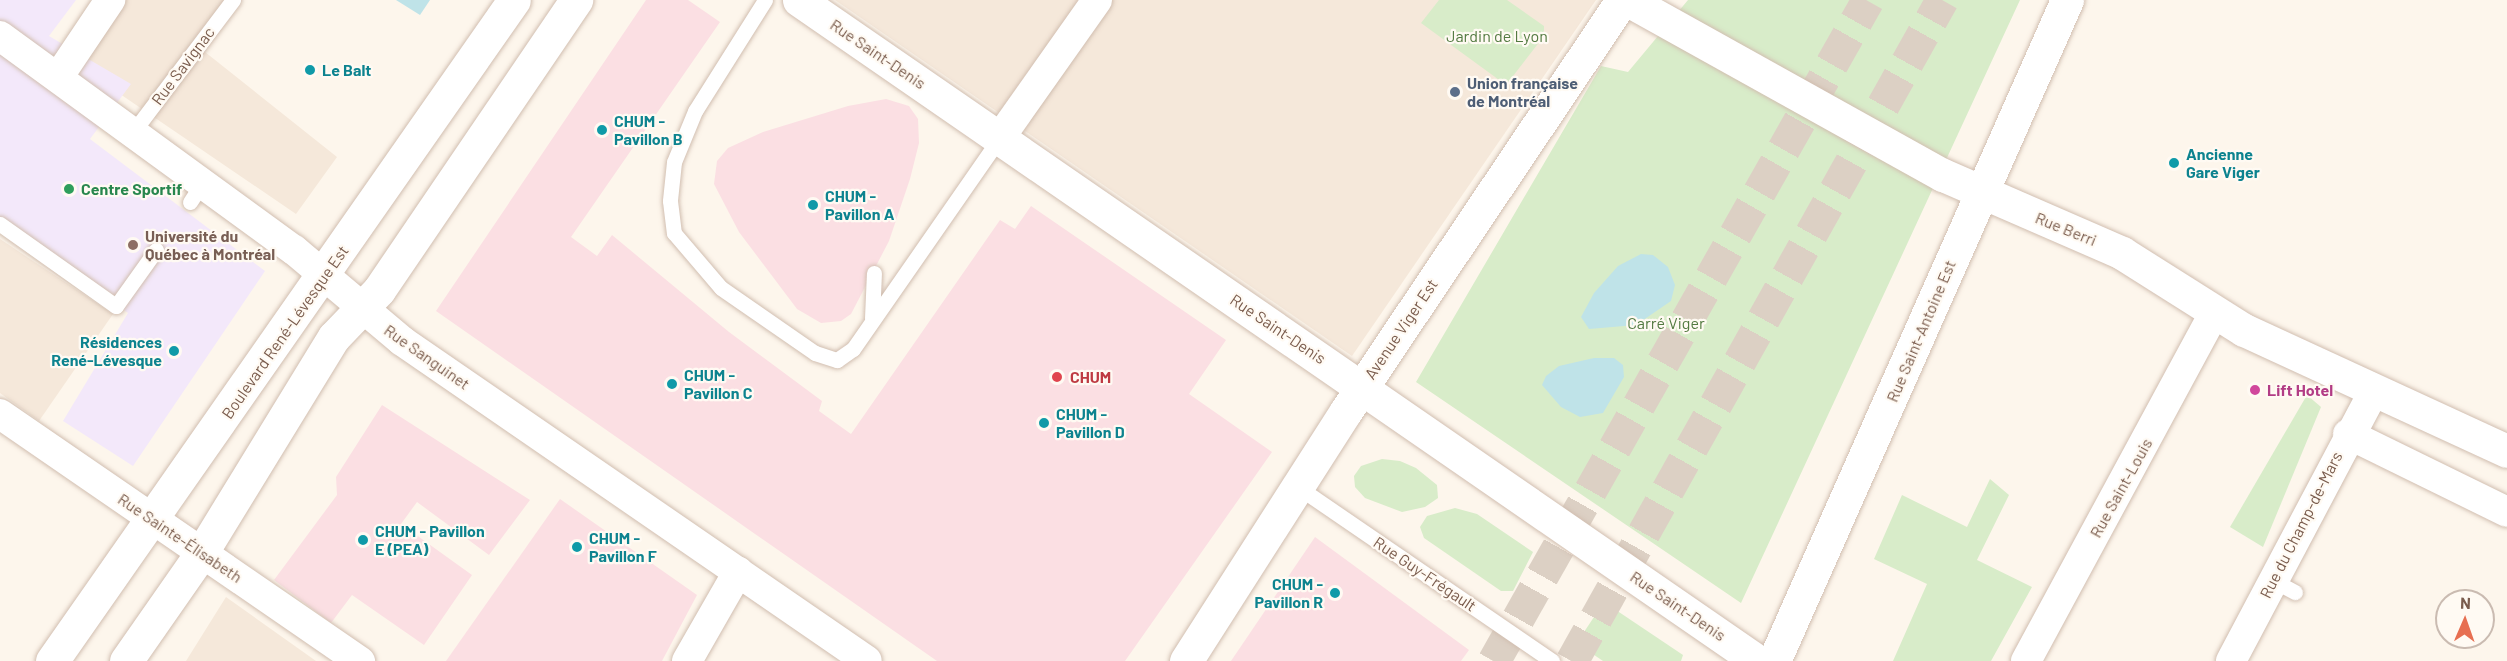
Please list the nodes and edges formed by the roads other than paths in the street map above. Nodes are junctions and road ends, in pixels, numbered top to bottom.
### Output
1 (110, 0) edge
2 (233, 0) edge
3 (514, 0) edge
4 (576, 0) edge
5 (765, 0) edge
6 (799, 0) edge
7 (1622, 0) edge
8 (1628, 0) edge
9 (2067, 0) edge
10 (1084, 5) edge
11 (0, 36) edge
12 (58, 76) junction
13 (133, 132) junction
14 (999, 139) junction
15 (1980, 193) junction
16 (0, 224) edge
17 (156, 250) dead end
18 (874, 273) dead end
19 (324, 276) junction
20 (362, 309) junction
21 (2214, 314) junction
22 (871, 324) junction
23 (1362, 388) junction
24 (2374, 391) junction
25 (0, 414) edge
26 (2348, 434) junction
27 (2507, 451) edge
28 (1299, 487) junction
29 (2507, 512) edge
30 (153, 519) junction
31 (202, 552) junction
32 (738, 572) junction
33 (52, 661) edge
34 (126, 661) edge
35 (360, 661) edge
36 (687, 661) edge
37 (867, 661) edge
38 (1186, 661) edge
39 (1552, 661) edge
40 (1757, 661) edge
41 (1774, 661) edge
42 (2026, 661) edge
43 (2231, 661) edge

1 - 12 street
2 - 13 lane, Rue Savignac
3 - 19 main road, Boulevard René-Lévesque Est
4 - 20 main road
5 - 22 lane
6 - 14 main road, Rue Saint-Denis
7 - 23 main road, Avenue Viger Est
8 - 15 main road, Rue Berri
9 - 15 main road, Rue Saint-Antoine Est
10 - 14 street
11 - 12 street, Rue Sanguinet
12 - 13 street, Rue Sanguinet
13 - 19 street, Rue Sanguinet
14 - 22 lane
14 - 23 main road, Rue Saint-Denis
15 - 21 main road, Rue Berri
15 - 41 main road, Rue Saint-Antoine Est
16 - 17 lane
18 - 22 lane
19 - 20 street, Rue Sanguinet
19 - 30 main road, Boulevard René-Lévesque Est
20 - 31 main road
20 - 32 street, Rue Sanguinet
21 - 24 main road, Rue Berri
21 - 42 street, Rue Saint-Louis
23 - 28 main road, Avenue Viger Est
23 - 40 main road, Rue Saint-Denis
24 - 26 street, Rue du Champ-de-Mars
24 - 27 main road, Rue Berri
25 - 30 street, Rue Sainte-Élisabeth
26 - 29 street
26 - 43 street, Rue du Champ-de-Mars
28 - 38 main road, Avenue Viger Est
28 - 39 lane, Rue Guy-Frégault
30 - 31 street, Rue Sainte-Élisabeth
30 - 33 main road, Boulevard René-Lévesque Est
31 - 34 main road
31 - 35 street, Rue Sainte-Élisabeth
32 - 36 street
32 - 37 street, Rue Sanguinet

